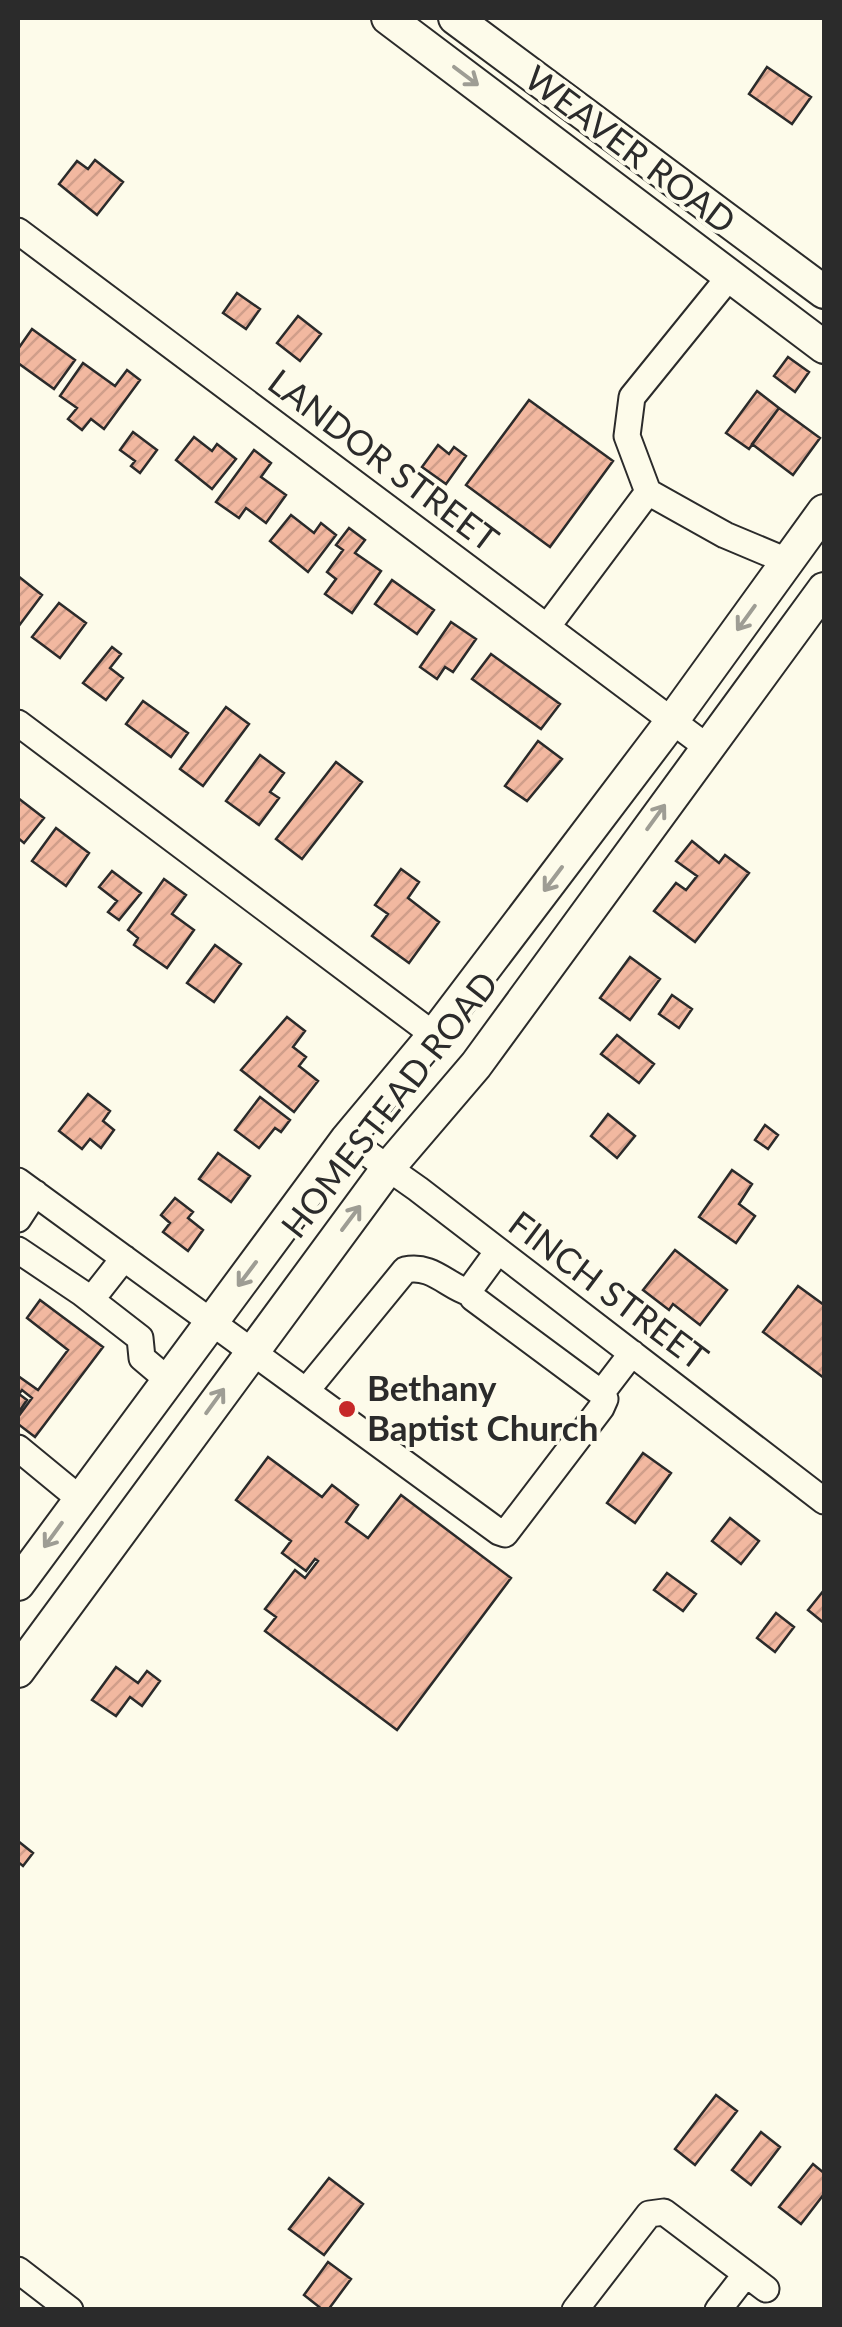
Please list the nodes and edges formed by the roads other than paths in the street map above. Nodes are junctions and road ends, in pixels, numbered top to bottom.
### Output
1 (456, 18) edge
2 (400, 21) edge
3 (18, 231) edge
4 (730, 276) junction
5 (823, 289) edge
6 (824, 347) edge
7 (648, 492) junction
8 (824, 511) edge
9 (787, 561) junction
10 (824, 589) edge
11 (547, 628) junction
12 (672, 721) junction
13 (18, 723) edge
14 (706, 747) junction
15 (434, 1035) junction
16 (347, 1139) junction
17 (388, 1168) junction
18 (26, 1187) edge
19 (18, 1219) edge
20 (498, 1251) junction
21 (20, 1257) edge
22 (124, 1258) junction
23 (470, 1293) junction
24 (91, 1300) junction
25 (210, 1323) junction
26 (250, 1352) junction
27 (632, 1353) junction
28 (168, 1380) junction
29 (306, 1391) junction
30 (602, 1391) junction
31 (18, 1448) edge
32 (82, 1496) junction
33 (824, 1501) edge
34 (125, 1523) junction
35 (18, 1584) edge
36 (18, 1671) edge
37 (18, 2270) edge
38 (70, 2310) edge
39 (575, 2310) edge
40 (718, 2310) edge

1 - 5 main road, WEAVER ROAD
2 -> 4 main road, WEAVER ROAD
3 - 11 street, LANDOR STREET
4 - 6 main road, WEAVER ROAD
4 - 7 street
7 - 9 street
7 - 11 street
8 - 9 main road, HOMESTEAD ROAD
9 -> 12 main road, HOMESTEAD ROAD
10 - 14 main road, HOMESTEAD ROAD
11 - 12 street, LANDOR STREET
12 - 14 street, LANDOR STREET
12 -> 15 main road, HOMESTEAD ROAD
13 - 15 street
17 -> 14 main road, HOMESTEAD ROAD
15 - 16 main road, HOMESTEAD ROAD
16 - 17 street, FINCH STREET
16 -> 25 main road, HOMESTEAD ROAD
17 - 20 street, FINCH STREET
26 -> 17 main road, HOMESTEAD ROAD
18 - 19 street
18 - 22 street
20 - 23 street
20 - 27 street, FINCH STREET
21 - 24 street
22 - 24 street
22 - 25 street
23 - 29 street
23 - 30 street
24 - 28 street
25 - 26 street
25 - 28 main road, HOMESTEAD ROAD
26 - 29 street
34 -> 26 main road, HOMESTEAD ROAD
27 - 30 street
27 - 33 street, FINCH STREET
28 - 32 main road, HOMESTEAD ROAD
29 - 30 street
31 - 32 street
32 - 34 main road
32 -> 35 main road, HOMESTEAD ROAD
34 - 36 main road, HOMESTEAD ROAD
37 - 38 street
39 - 40 street

